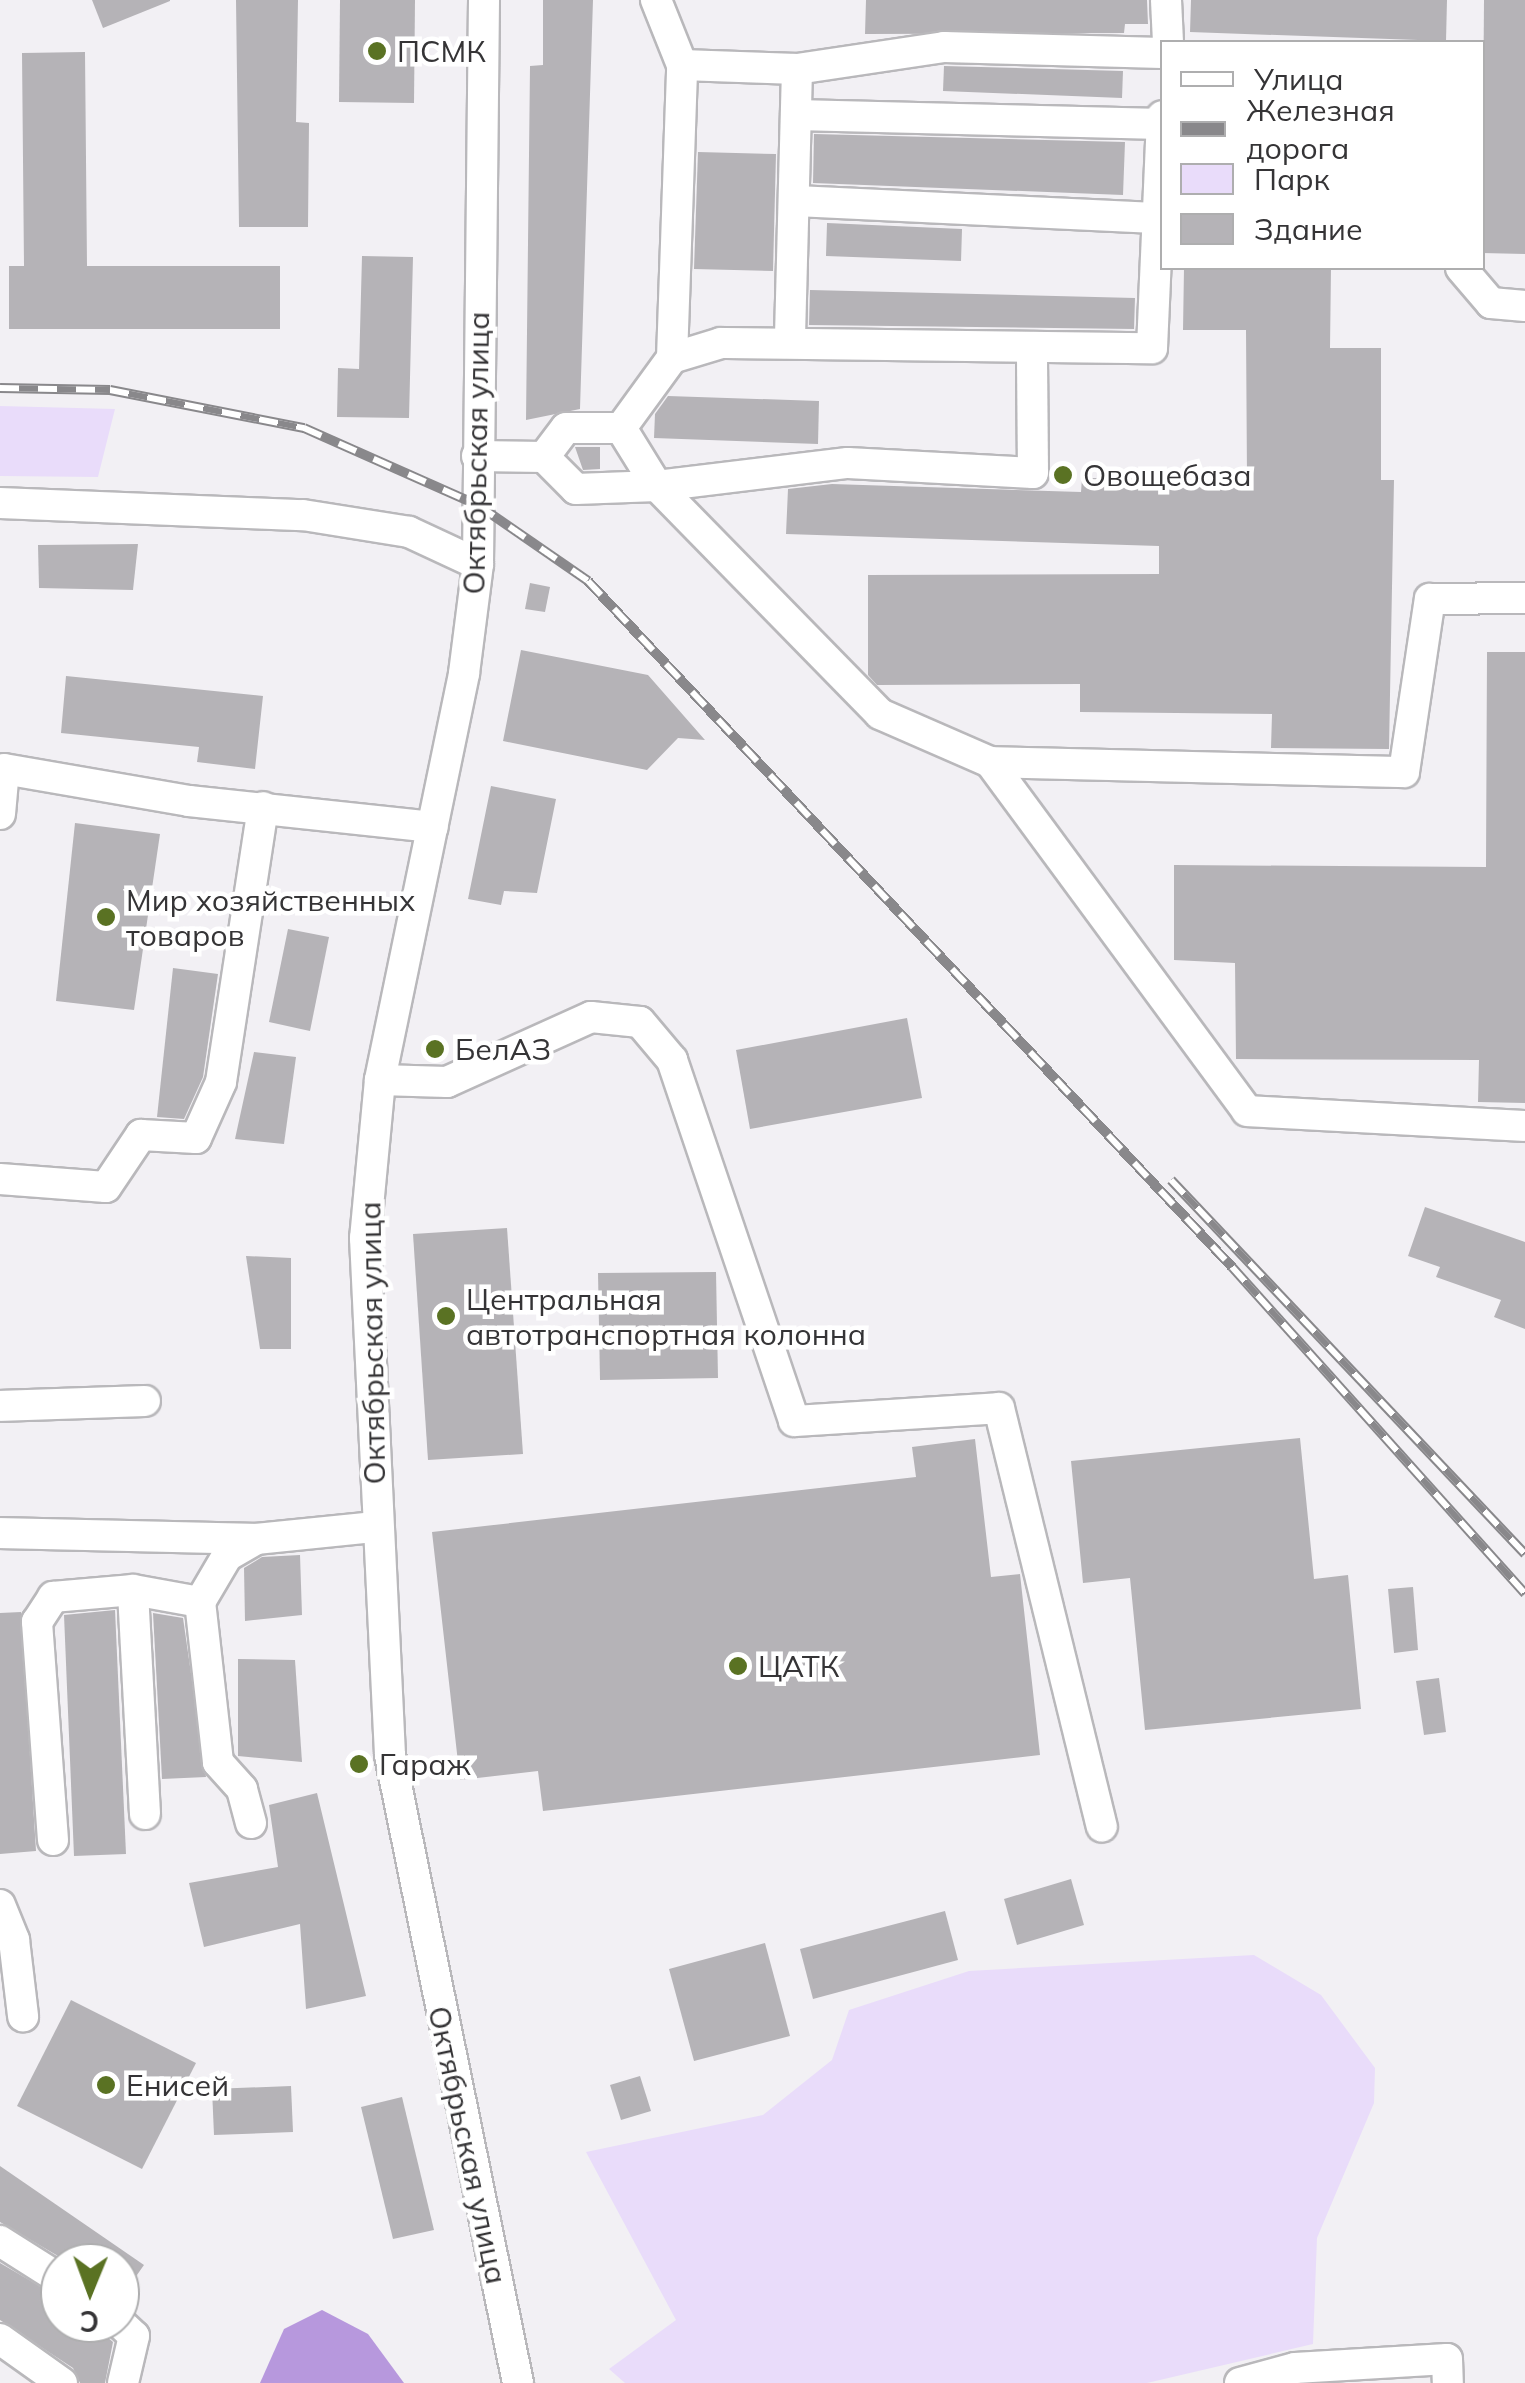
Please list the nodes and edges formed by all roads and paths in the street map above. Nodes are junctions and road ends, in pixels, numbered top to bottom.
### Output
1 (484, 0) edge
2 (656, 0) edge
3 (1166, 0) edge
4 (1168, 40) edge
5 (1160, 53) edge
6 (682, 65) junction
7 (797, 69) junction
8 (796, 115) junction
9 (1160, 124) edge
10 (1160, 171) edge
11 (795, 200) junction
12 (1158, 218) edge
13 (1464, 270) edge
14 (1525, 306) edge
15 (790, 341) junction
16 (1032, 346) junction
17 (672, 358) junction
18 (621, 428) junction
19 (477, 456) junction
20 (544, 457) junction
21 (657, 486) junction
22 (0, 504) edge
23 (478, 564) junction
24 (1525, 598) edge
25 (990, 762) junction
26 (263, 808) junction
27 (0, 814) edge
28 (433, 827) junction
29 (380, 1080) junction
30 (1525, 1126) edge
31 (0, 1179) edge
32 (145, 1401) dead end
33 (0, 1406) edge
34 (375, 1527) junction
35 (0, 1533) edge
36 (256, 1539) junction
37 (133, 1590) junction
38 (200, 1602) junction
39 (145, 1814) dead end
40 (251, 1823) dead end
41 (1102, 1827) dead end
42 (53, 1840) dead end
43 (0, 1905) edge
44 (23, 2016) dead end
45 (0, 2241) edge
46 (40, 2266) edge
47 (0, 2339) edge
48 (133, 2343) edge
49 (62, 2383) edge
50 (124, 2383) edge
51 (518, 2383) edge
52 (1240, 2383) edge
53 (1448, 2383) edge

1 - 19 street, Октябрьская улица
2 - 6 street
3 - 4 street
5 - 7 street
6 - 7 street
6 - 17 street
7 - 8 street
8 - 9 street
8 - 11 street
10 - 12 street
11 - 12 street
11 - 15 street
12 - 16 street
13 - 14 street
15 - 16 street
15 - 17 street
16 - 21 street
17 - 18 street
18 - 20 street
18 - 21 street
19 - 20 street
19 - 23 street, Октябрьская улица
20 - 21 street
21 - 25 street
22 - 23 street
23 - 28 street, Октябрьская улица
24 - 25 street
25 - 30 street
26 - 27 street
26 - 28 street
26 - 31 street
28 - 29 street, Октябрьская улица
29 - 34 street, Октябрьская улица
29 - 41 street
32 - 33 street
34 - 36 street
34 - 51 street, Октябрьская улица
35 - 36 street
36 - 38 street
37 - 38 street
37 - 39 street
37 - 42 street
38 - 40 street
43 - 44 street
45 - 46 street
47 - 49 street
48 - 50 street
52 - 53 street

